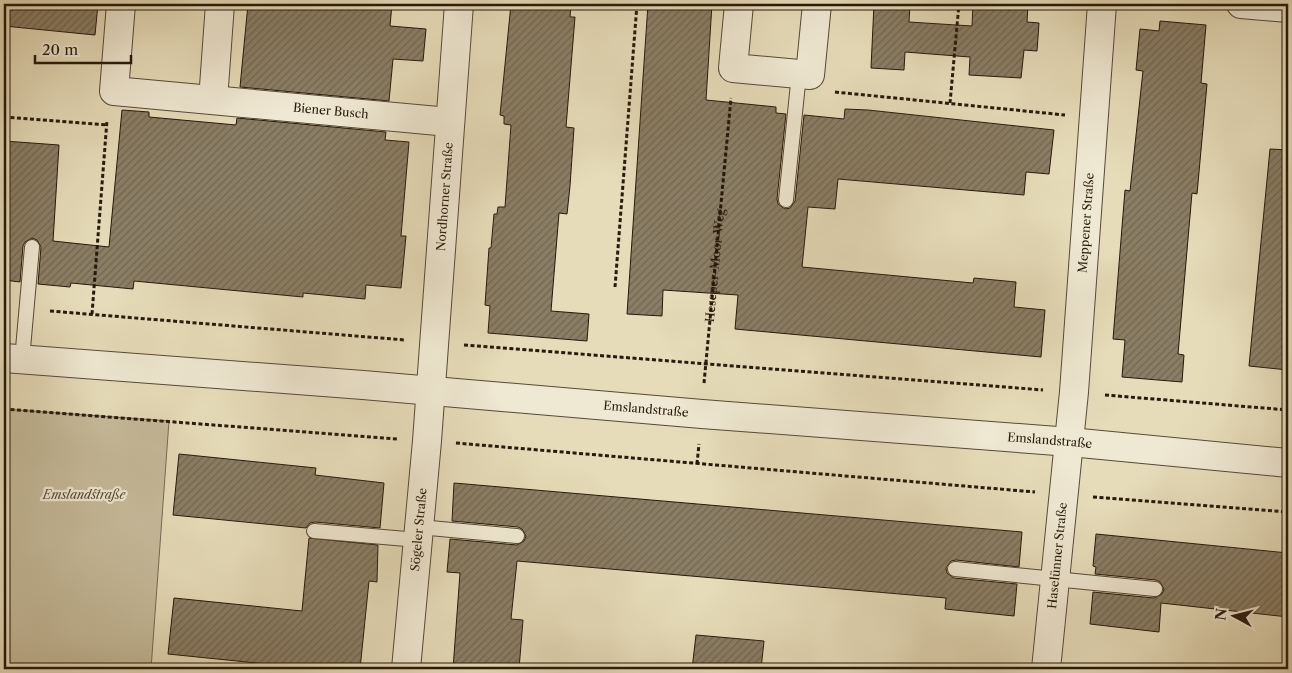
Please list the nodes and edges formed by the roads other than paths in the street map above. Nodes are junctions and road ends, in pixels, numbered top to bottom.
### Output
1 (121, 4) edge
2 (220, 4) edge
3 (459, 4) edge
4 (739, 4) edge
5 (817, 4) edge
6 (1102, 4) edge
7 (1241, 4) edge
8 (1288, 8) edge
9 (798, 81) junction
10 (213, 100) junction
11 (449, 122) junction
12 (786, 200) dead end
13 (32, 247) dead end
14 (13, 359) edge
15 (431, 390) junction
16 (1070, 442) junction
17 (1288, 463) edge
18 (314, 531) dead end
19 (418, 534) junction
20 (517, 536) dead end
21 (955, 569) dead end
22 (1055, 579) junction
23 (1154, 589) dead end
24 (406, 669) edge
25 (1046, 669) edge

1 - 10 street, Biener Busch
2 - 10 street
3 - 11 street, Nordhorner Straße
4 - 9 street
5 - 9 street
6 - 16 street, Meppener Straße
7 - 8 street
9 - 12 lane
10 - 11 street, Biener Busch
11 - 15 street, Nordhorner Straße
13 - 14 lane
14 - 15 street, Emslandstraße
15 - 16 street, Emslandstraße
15 - 19 street, Sögeler Straße
16 - 17 street, Emslandstraße
16 - 22 street, Haselünner Straße
18 - 19 lane
19 - 20 lane
19 - 24 street, Sögeler Straße
21 - 22 lane
22 - 23 lane
22 - 25 street, Haselünner Straße

